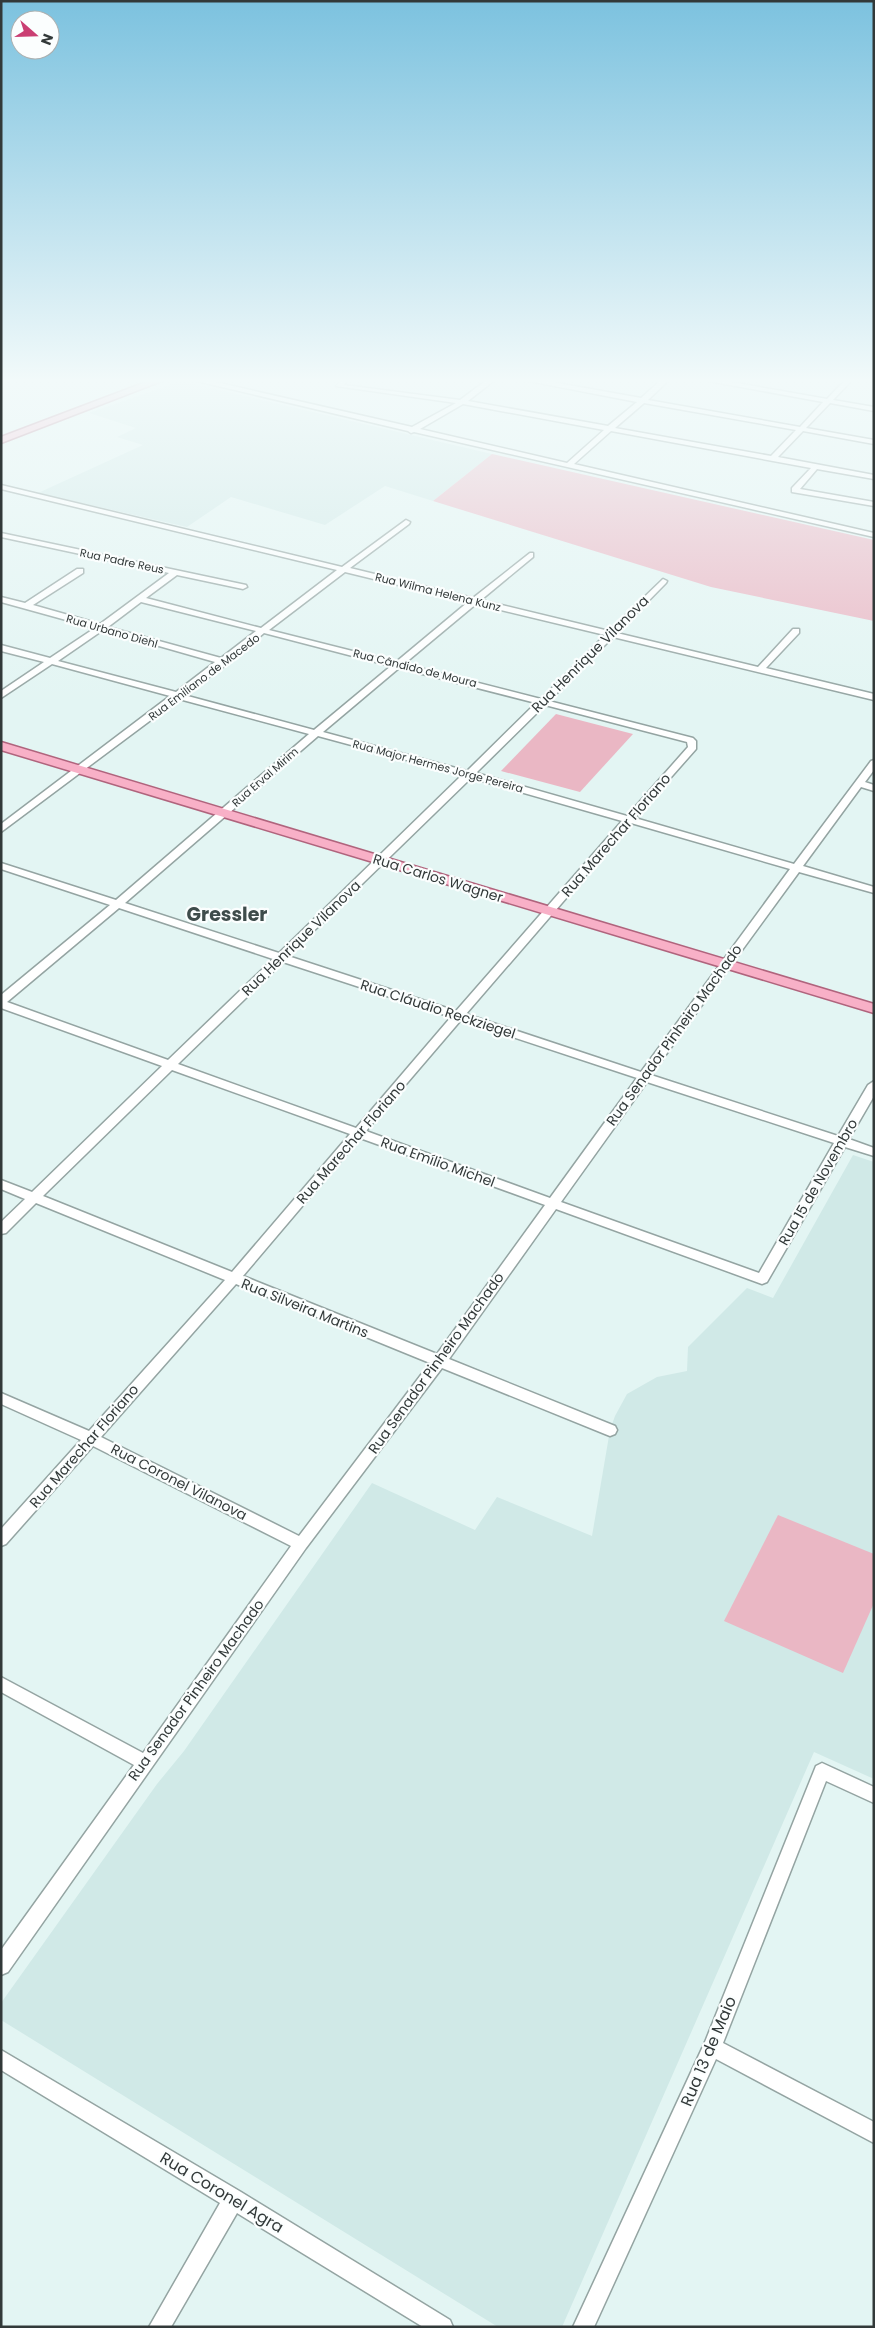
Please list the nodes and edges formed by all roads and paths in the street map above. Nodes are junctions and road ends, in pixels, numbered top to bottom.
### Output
1 (4, 488) edge
2 (663, 488) edge
3 (796, 488) edge
4 (874, 504) edge
5 (406, 522) dead end
6 (1, 535) edge
7 (874, 535) edge
8 (530, 555) dead end
9 (345, 569) junction
10 (80, 571) dead end
11 (176, 572) junction
12 (663, 581) dead end
13 (243, 586) dead end
14 (1, 599) edge
15 (140, 599) junction
16 (474, 601) junction
17 (26, 606) junction
18 (102, 628) junction
19 (266, 630) junction
20 (796, 631) dead end
21 (611, 634) junction
22 (1, 648) edge
23 (52, 661) junction
24 (224, 662) junction
25 (398, 664) junction
26 (760, 670) junction
27 (1, 696) edge
28 (180, 696) junction
29 (874, 697) edge
30 (544, 701) junction
31 (316, 733) junction
32 (690, 740) joint
33 (1, 746) edge
34 (874, 763) edge
35 (81, 770) junction
36 (469, 774) junction
37 (860, 784) junction
38 (874, 788) edge
39 (223, 813) junction
40 (629, 820) junction
41 (1, 830) edge
42 (380, 860) junction
43 (1, 866) edge
44 (796, 868) junction
45 (874, 890) edge
46 (118, 904) junction
47 (548, 911) junction
48 (282, 958) junction
49 (725, 964) junction
50 (1, 1003) edge
51 (874, 1009) edge
52 (458, 1016) junction
53 (170, 1065) junction
54 (644, 1076) junction
55 (874, 1085) edge
56 (359, 1134) junction
57 (842, 1142) junction
58 (874, 1152) edge
59 (1, 1184) edge
60 (33, 1198) junction
61 (552, 1203) junction
62 (1, 1230) edge
63 (233, 1279) junction
64 (762, 1279) joint
65 (439, 1362) junction
66 (1, 1398) edge
67 (610, 1430) dead end
68 (91, 1438) junction
69 (1, 1540) edge
70 (301, 1544) junction
71 (1, 1684) edge
72 (144, 1762) junction
73 (874, 1795) edge
74 (1, 1966) edge
75 (712, 2047) junction
76 (1, 2059) edge
77 (874, 2133) edge
78 (234, 2199) junction
79 (159, 2327) edge
80 (443, 2327) edge
81 (583, 2327) edge

1 - 9 street, Rua Wilma Helena Kunz
2 - 7 street
3 - 4 street
5 - 9 street, Rua Emiliano de Macedo
6 - 11 street, Rua Padre Reus
8 - 16 street, Rua Erval Mirim
9 - 16 street, Rua Wilma Helena Kunz
9 - 19 street, Rua Emiliano de Macedo
10 - 17 street
11 - 13 street, Rua Padre Reus
11 - 15 street
12 - 21 street, Rua Henrique Vilanova
14 - 17 street, Rua Urbano Diehl
15 - 18 street
15 - 19 street, Rua Cândido de Moura
16 - 21 street, Rua Wilma Helena Kunz
16 - 25 street, Rua Erval Mirim
17 - 18 street, Rua Urbano Diehl
18 - 23 street
18 - 24 street, Rua Urbano Diehl
19 - 24 street, Rua Emiliano de Macedo
19 - 25 street, Rua Cândido de Moura
20 - 26 street
21 - 26 street, Rua Wilma Helena Kunz
21 - 30 street, Rua Henrique Vilanova
22 - 23 street, Rua Major Hermes Jorge Pereira
23 - 27 street
23 - 28 street, Rua Major Hermes Jorge Pereira
24 - 28 street, Rua Emiliano de Macedo
25 - 30 street, Rua Cândido de Moura
25 - 31 street, Rua Erval Mirim
26 - 29 street, Rua Wilma Helena Kunz
28 - 31 street, Rua Major Hermes Jorge Pereira
28 - 35 street, Rua Emiliano de Macedo
30 - 32 street, Rua Cândido de Moura
30 - 36 street, Rua Henrique Vilanova
31 - 36 street, Rua Major Hermes Jorge Pereira
31 - 39 street, Rua Erval Mirim
32 - 40 street, Rua Marechar Floriano
33 - 35 main road, Rua Carlos Wagner
34 - 37 street, Rua Senador Pinheiro Machado
35 - 39 main road, Rua Carlos Wagner
35 - 41 street, Rua Emiliano de Macedo
36 - 40 street, Rua Major Hermes Jorge Pereira
36 - 42 street, Rua Henrique Vilanova
37 - 38 street
37 - 44 street, Rua Senador Pinheiro Machado
39 - 42 main road, Rua Carlos Wagner
39 - 46 street, Rua Erval Mirim
40 - 44 street, Rua Major Hermes Jorge Pereira
40 - 47 street, Rua Marechar Floriano
42 - 47 main road, Rua Carlos Wagner
42 - 48 street, Rua Henrique Vilanova
43 - 46 street, Rua Cláudio Reckziegel
44 - 45 street, Rua Major Hermes Jorge Pereira
44 - 49 street, Rua Senador Pinheiro Machado
46 - 48 street, Rua Cláudio Reckziegel
46 - 50 street, Rua Erval Mirim
47 - 49 main road, Rua Carlos Wagner
47 - 52 street, Rua Marechar Floriano
48 - 52 street, Rua Cláudio Reckziegel
48 - 53 street, Rua Henrique Vilanova
49 - 51 main road, Rua Carlos Wagner
49 - 54 street, Rua Senador Pinheiro Machado
50 - 53 street, Rua Emílio Michel
52 - 54 street, Rua Cláudio Reckziegel
52 - 56 street, Rua Marechar Floriano
53 - 56 street, Rua Emílio Michel
53 - 60 street, Rua Henrique Vilanova
54 - 57 street, Rua Cláudio Reckziegel
54 - 61 street, Rua Senador Pinheiro Machado
55 - 57 street, Rua 15 de Novembro
56 - 61 street, Rua Emílio Michel
56 - 63 street, Rua Marechar Floriano
57 - 58 street, Rua Cláudio Reckziegel
57 - 64 street, Rua 15 de Novembro
59 - 60 street, Rua Silveira Martins
60 - 62 street, Rua Henrique Vilanova
60 - 63 street, Rua Silveira Martins
61 - 64 street, Rua Emílio Michel
61 - 65 street, Rua Senador Pinheiro Machado
63 - 65 street, Rua Silveira Martins
63 - 68 street, Rua Marechar Floriano
65 - 67 street, Rua Silveira Martins
65 - 70 street, Rua Senador Pinheiro Machado
66 - 68 street, Rua Coronel Vilanova
68 - 69 street, Rua Marechar Floriano
68 - 70 street, Rua Coronel Vilanova
70 - 72 street, Rua Senador Pinheiro Machado
71 - 72 street
72 - 74 street, Rua Senador Pinheiro Machado
73 - 75 street, Rua 13 de Maio
75 - 77 street
75 - 81 street, Rua 13 de Maio
76 - 78 street, Rua Coronel Agra
78 - 79 street
78 - 80 street, Rua Coronel Agra

